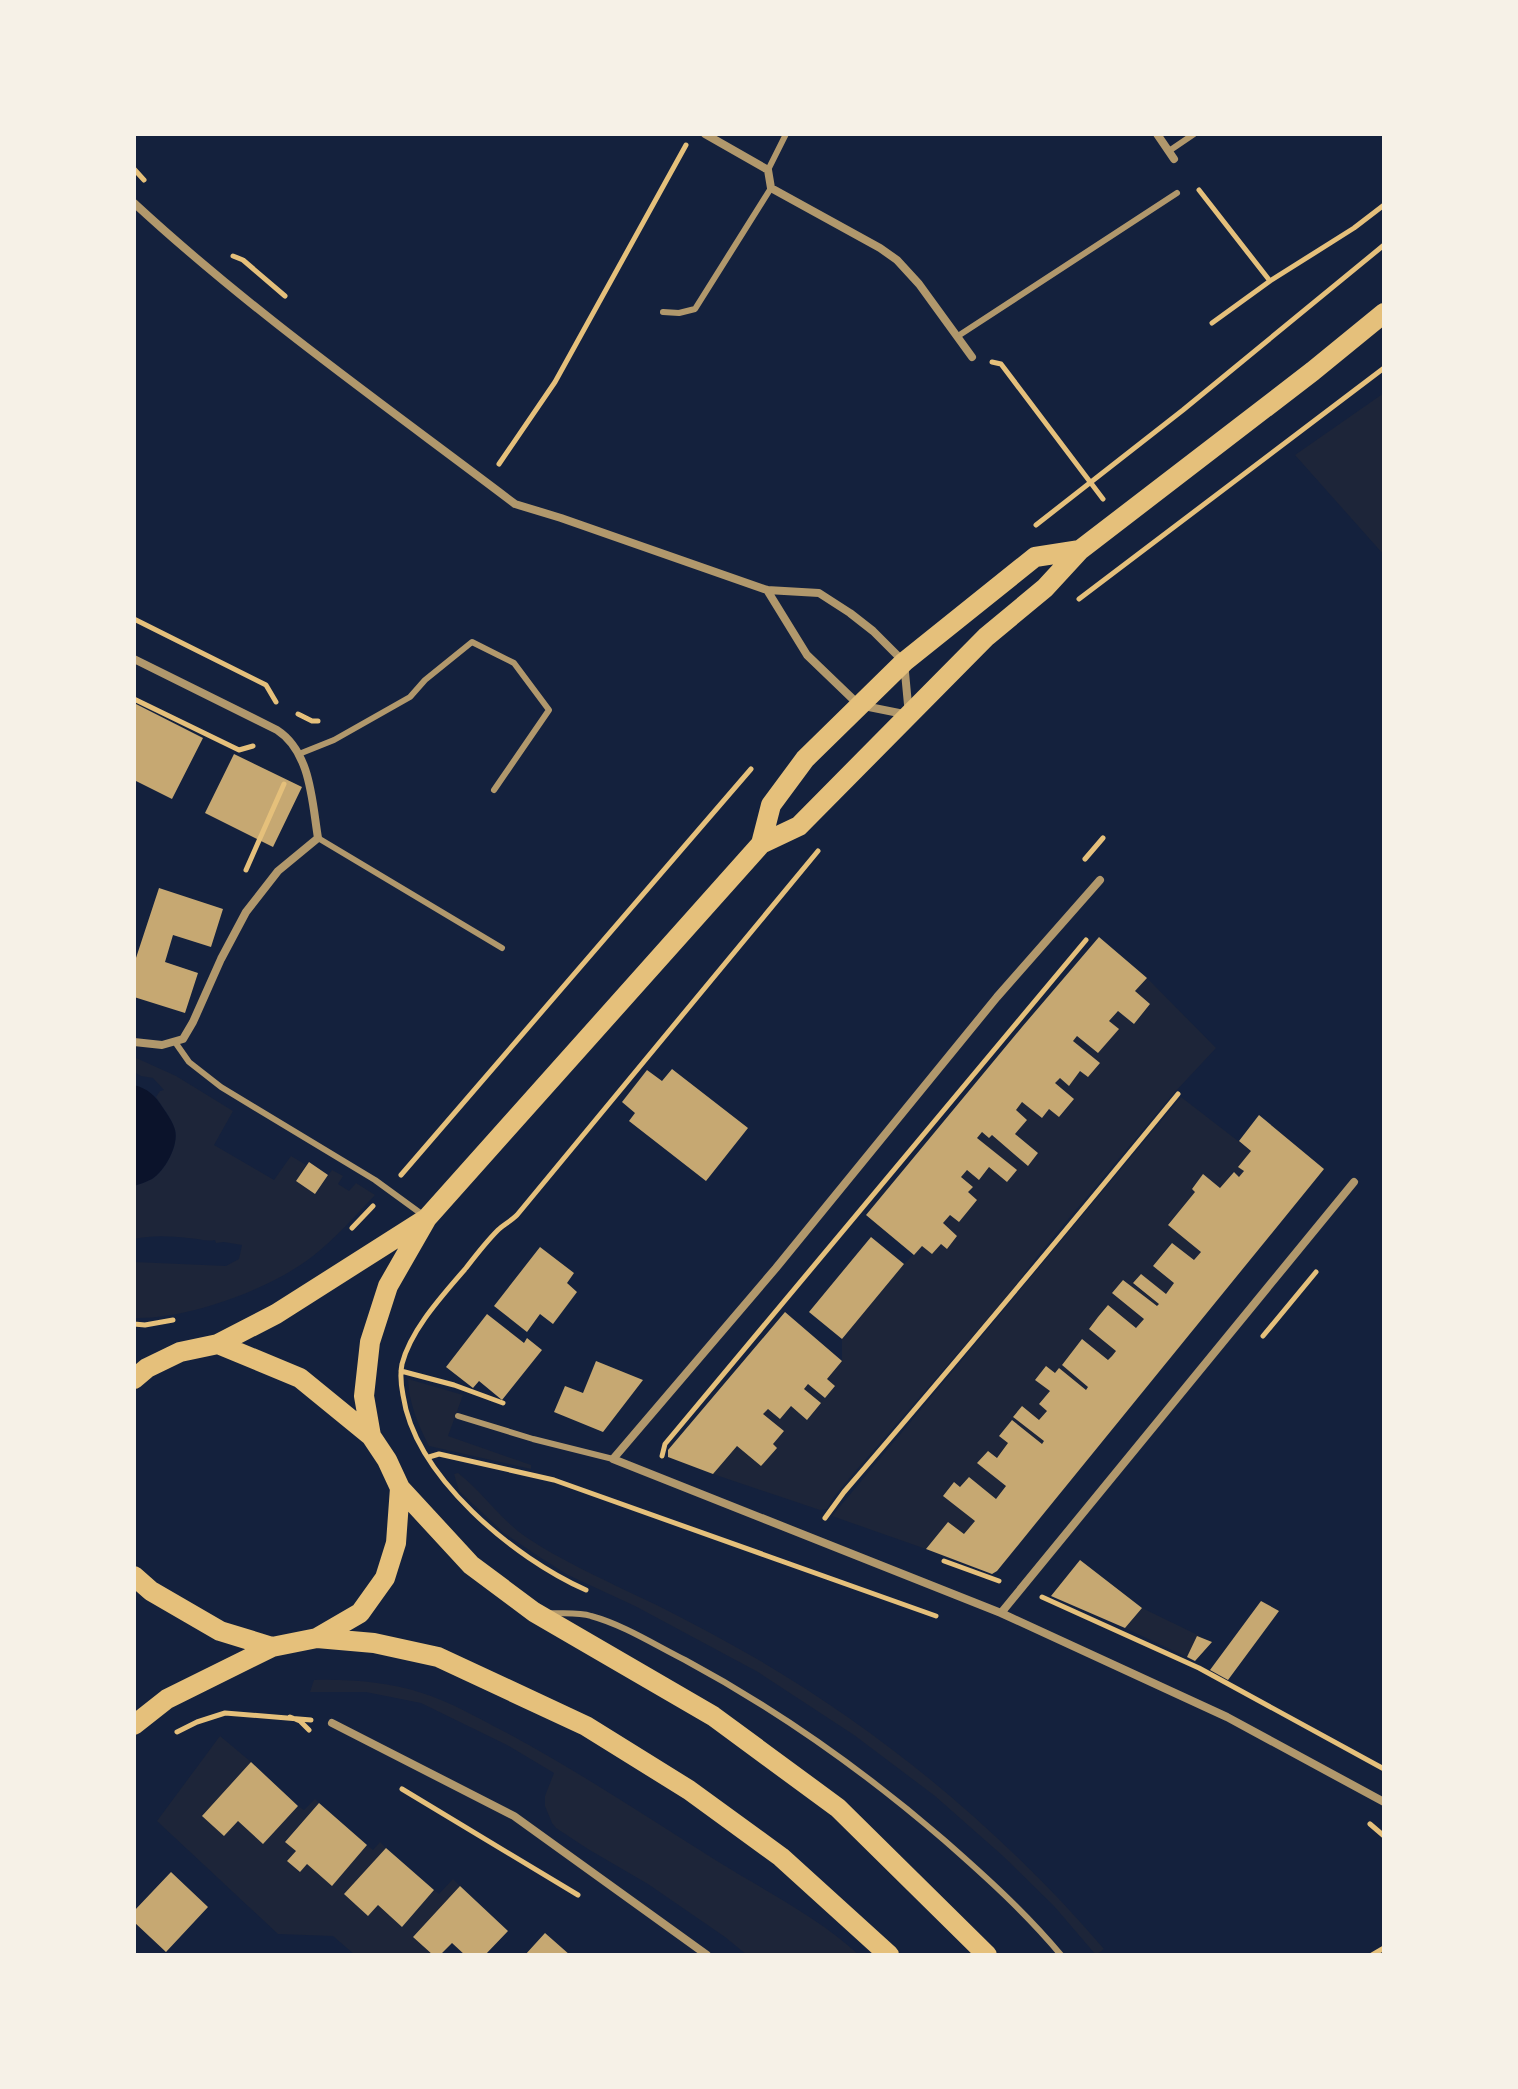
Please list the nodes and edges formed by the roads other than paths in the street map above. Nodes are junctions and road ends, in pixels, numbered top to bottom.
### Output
1 (705, 134) edge
2 (786, 134) edge
3 (1157, 134) edge
4 (1194, 134) edge
5 (1172, 155) joint
6 (768, 170) junction
7 (771, 188) junction
8 (1177, 193) dead end
9 (134, 203) edge
10 (663, 312) dead end
11 (1384, 313) edge
12 (958, 336) junction
13 (972, 357) road end
14 (1080, 550) junction
15 (767, 590) junction
16 (134, 659) edge
17 (904, 662) junction
18 (859, 705) junction
19 (909, 715) junction
20 (299, 754) junction
21 (494, 790) dead end
22 (318, 838) junction
23 (761, 844) junction
24 (1100, 880) dead end
25 (502, 948) dead end
26 (134, 1042) edge
27 (175, 1042) junction
28 (1354, 1182) dead end
29 (427, 1218) junction
30 (218, 1344) junction
31 (134, 1379) edge
32 (458, 1416) dead end
33 (371, 1436) junction
34 (613, 1459) junction
35 (400, 1488) junction
36 (134, 1576) edge
37 (534, 1612) junction
38 (1001, 1613) junction
39 (317, 1638) junction
40 (272, 1647) junction
41 (332, 1723) dead end
42 (134, 1725) edge
43 (1384, 1802) edge
44 (707, 1955) edge
45 (889, 1955) edge
46 (987, 1955) edge
47 (1061, 1955) edge

1 - 6 street
2 - 6 lane
3 - 5 street
4 - 5 lane
6 - 7 street
7 - 10 lane
7 - 12 street
8 - 12 lane
9 - 15 street
11 - 14 main road
12 - 13 street
14 - 17 main road
14 - 19 main road
15 - 17 street
15 - 18 street
16 - 20 street
17 - 18 main road
17 - 19 street
18 - 19 street
18 - 23 main road
19 - 23 main road
20 - 21 lane
20 - 22 street
22 - 25 lane
22 - 27 street
23 - 29 main road
24 - 34 street
26 - 27 street
27 - 29 lane
28 - 38 street
29 - 30 main road
29 - 33 main road
30 - 31 main road
30 - 33 main road
32 - 34 lane
33 - 35 main road
34 - 38 street
35 - 37 main road
35 - 39 main road
36 - 40 main road
37 - 46 main road
37 - 47 lane
38 - 43 street
39 - 40 main road
39 - 45 main road
40 - 42 main road
41 - 44 street

